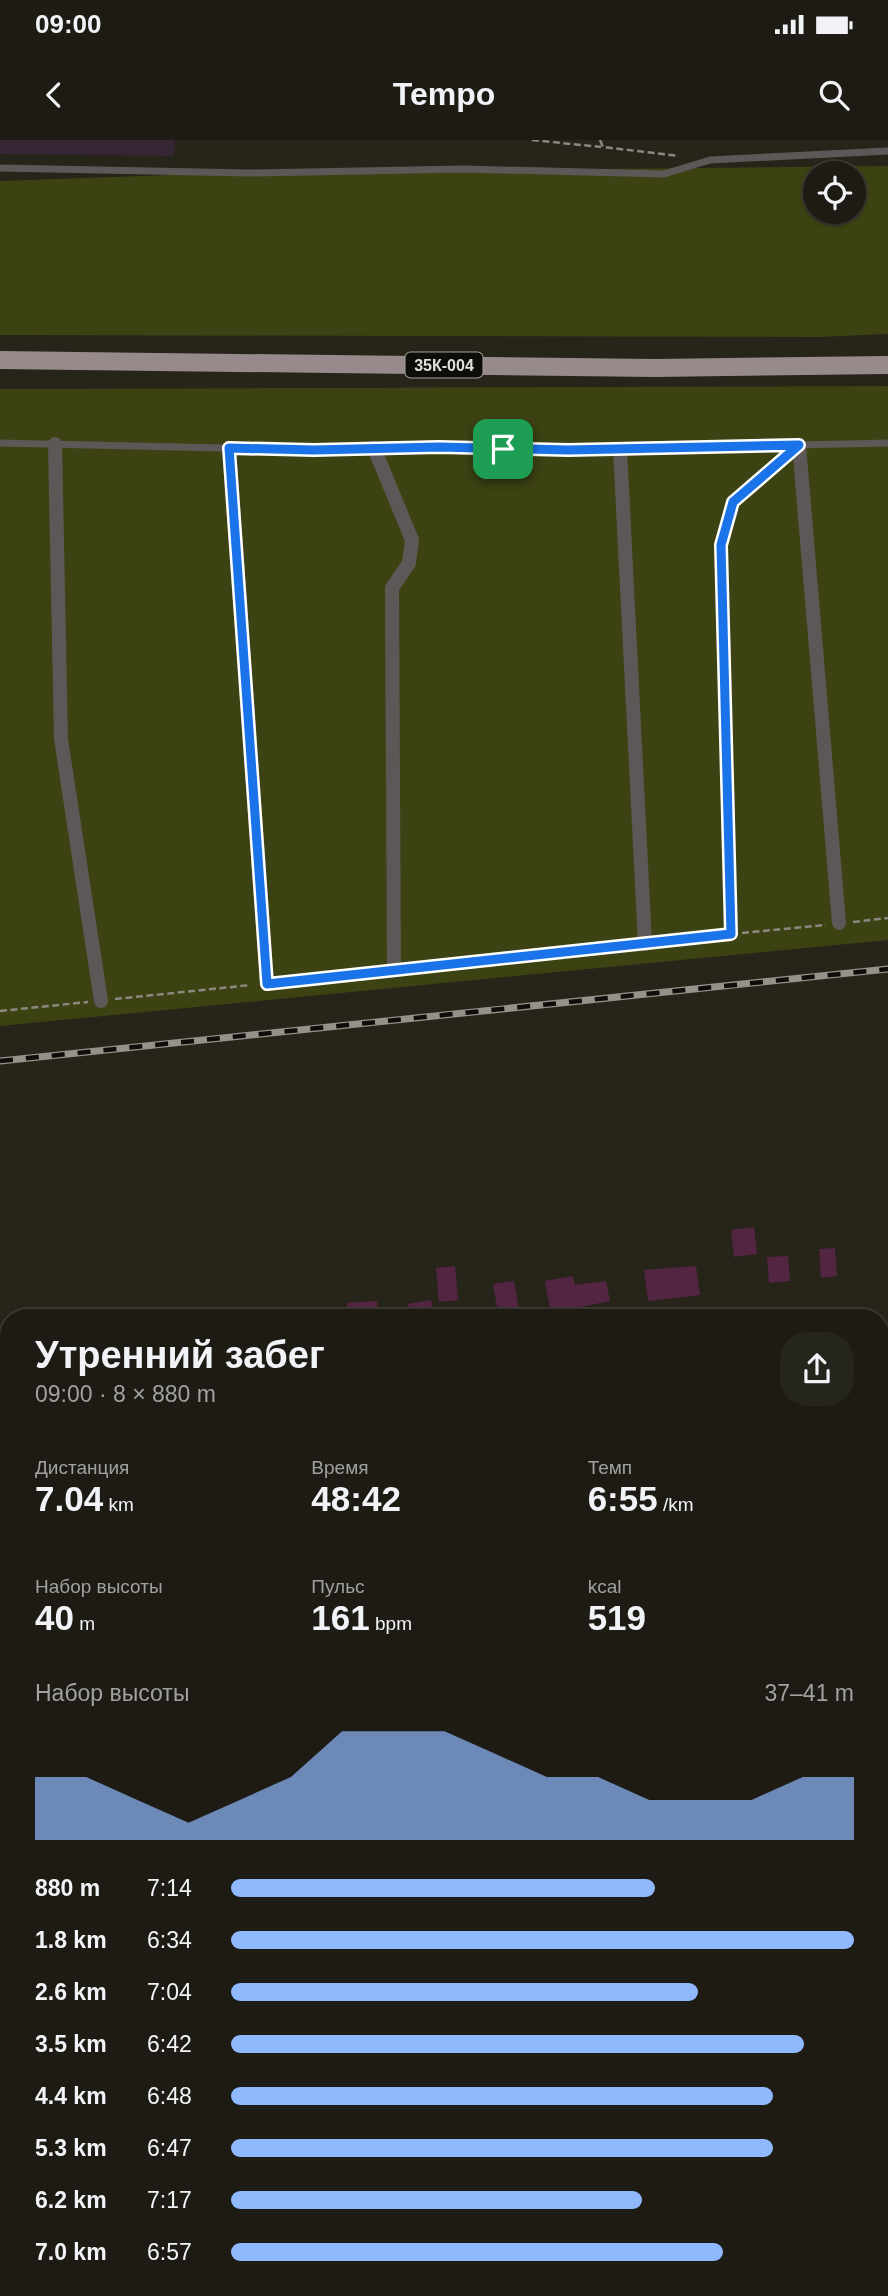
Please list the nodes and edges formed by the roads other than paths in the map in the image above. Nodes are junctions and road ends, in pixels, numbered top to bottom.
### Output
1 (888, 150) edge
2 (0, 168) edge
3 (0, 359) edge
4 (888, 365) edge
5 (0, 443) edge
6 (888, 443) edge
7 (55, 444) junction
8 (799, 445) junction
9 (229, 448) junction
10 (374, 448) junction
11 (620, 449) junction
12 (839, 923) road end
13 (731, 934) road end
14 (645, 944) road end
15 (394, 970) road end
16 (267, 984) road end
17 (101, 1001) road end

1 - 2 lane
3 - 4 main road, 35К-004
5 - 7 lane
6 - 8 lane
7 - 9 lane
7 - 17 street
8 - 11 lane
8 - 12 street
8 - 13 lane
9 - 10 lane
9 - 16 street
10 - 11 lane
10 - 15 street
11 - 14 street

